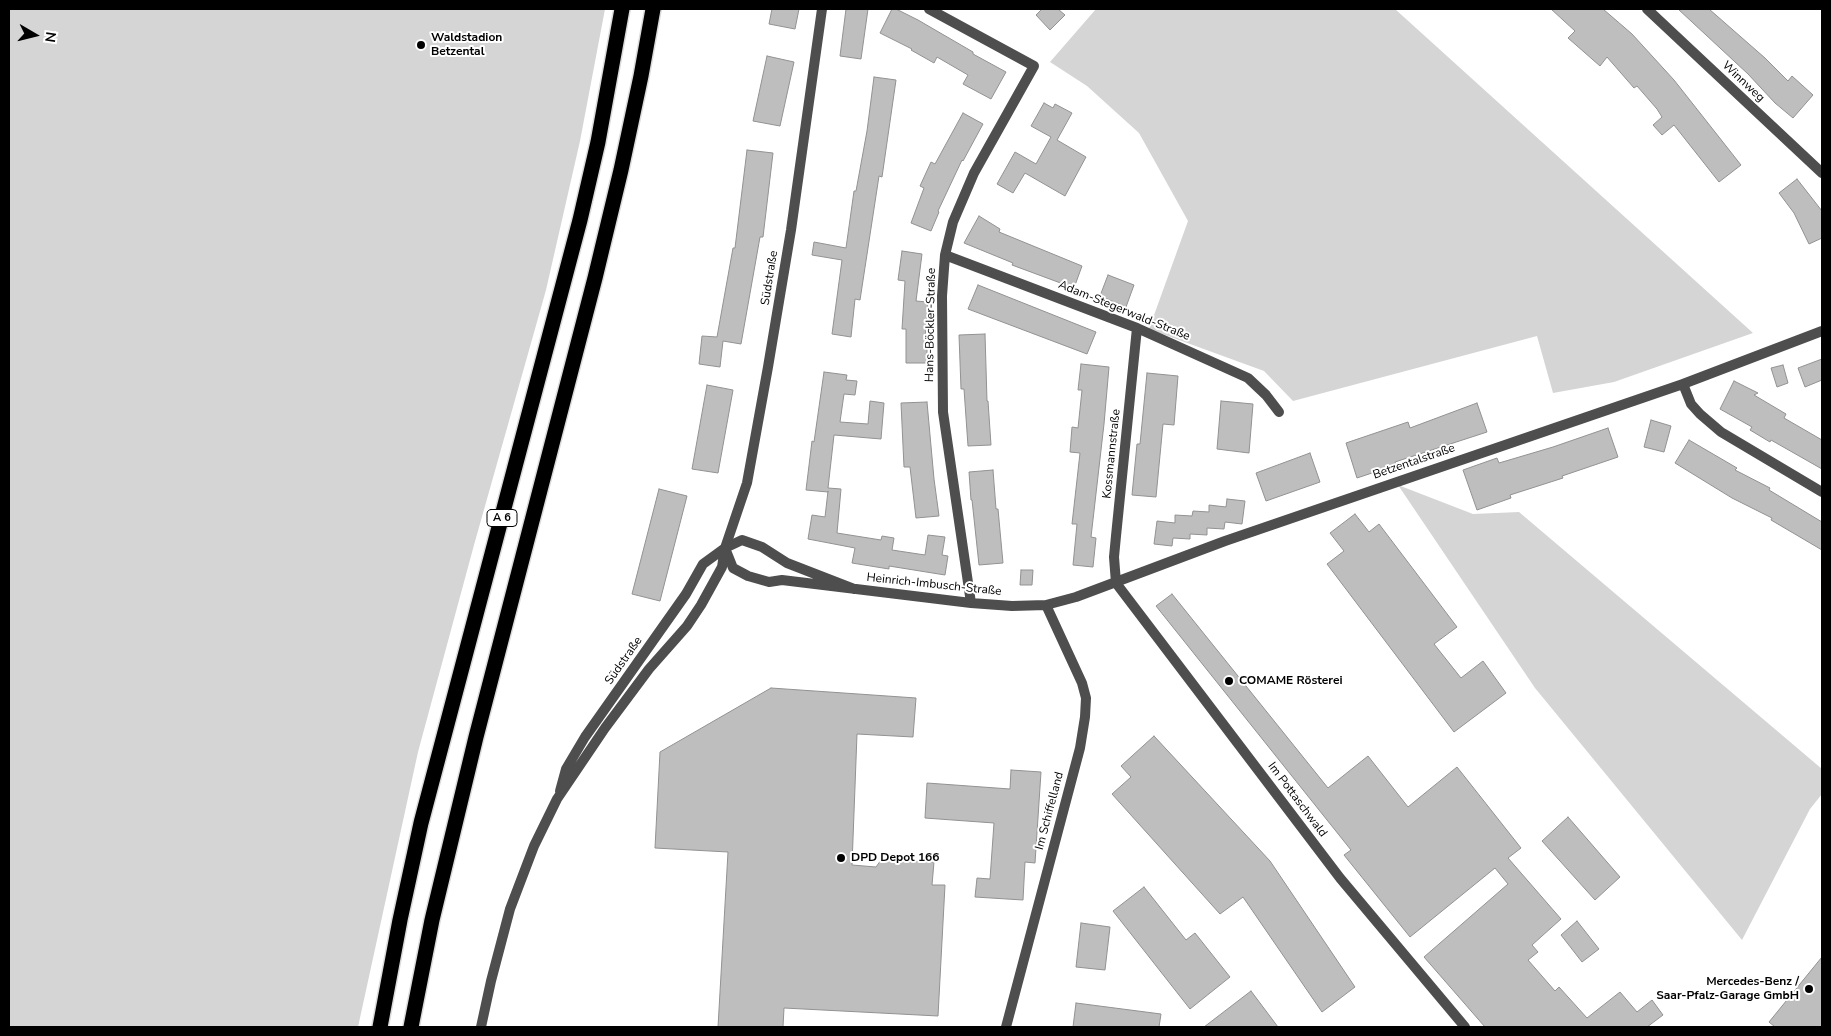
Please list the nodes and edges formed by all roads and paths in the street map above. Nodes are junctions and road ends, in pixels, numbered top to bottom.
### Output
1 (622, 9) edge
2 (653, 9) edge
3 (822, 9) edge
4 (929, 9) edge
5 (1647, 9) edge
6 (1822, 172) edge
7 (946, 255) junction
8 (1138, 328) junction
9 (1822, 331) edge
10 (1683, 384) junction
11 (1279, 412) dead end
12 (1822, 492) edge
13 (725, 548) junction
14 (1116, 583) junction
15 (854, 589) junction
16 (971, 603) junction
17 (1046, 605) junction
18 (1012, 606) joint
19 (557, 799) junction
20 (380, 1027) edge
21 (411, 1027) edge
22 (481, 1027) edge
23 (1006, 1027) edge
24 (1465, 1027) edge

1 - 20 highway, A 6
2 - 21 highway, A 6
3 - 13 street, Südstraße
4 - 7 street, Hans-Böckler-Straße
5 - 6 street, Winnweg
7 - 8 street, Adam-Stegerwald-Straße
7 - 16 street, Hans-Böckler-Straße
8 - 11 street, Adam-Stegerwald-Straße
8 - 14 street, Kossmannstraße
9 - 10 street, Betzentalstraße
10 - 12 street
10 - 14 street, Betzentalstraße
13 - 15 street, Heinrich-Imbusch-Straße
13 - 15 street, Heinrich-Imbusch-Straße
13 - 19 street, Südstraße
13 - 19 street, Südstraße
14 - 17 street, Betzentalstraße
14 - 24 street, Im Pottaschwald
15 - 16 street, Heinrich-Imbusch-Straße
16 - 18 street, Heinrich-Imbusch-Straße
17 - 18 street, Betzentalstraße
17 - 23 street, Im Schiffelland
19 - 22 street, Südstraße

